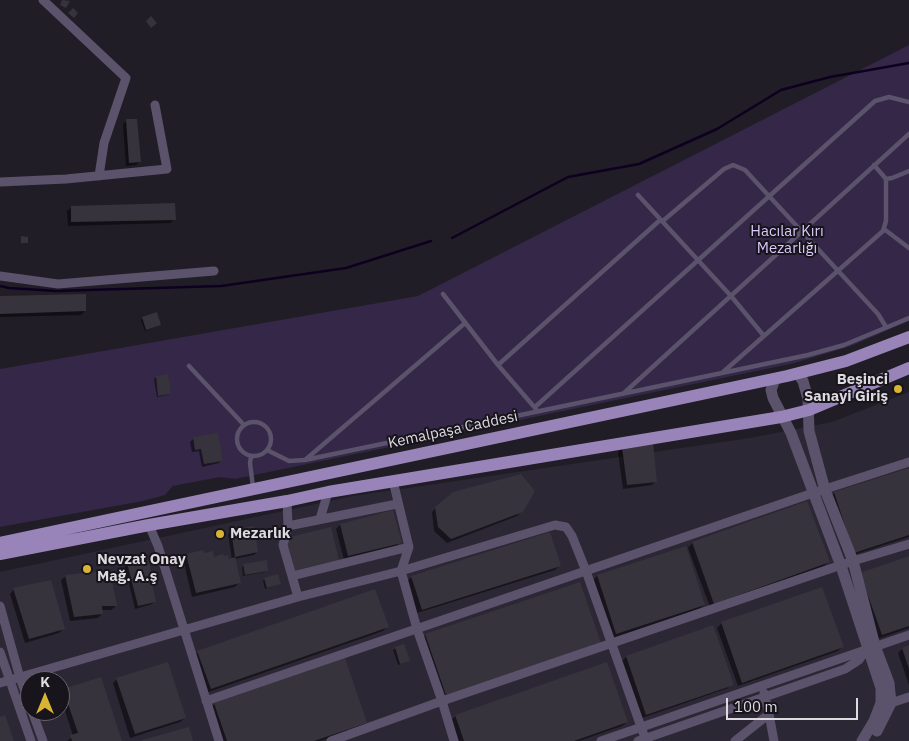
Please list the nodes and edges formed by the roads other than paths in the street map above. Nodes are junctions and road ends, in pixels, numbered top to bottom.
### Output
1 (43, 0) edge
2 (909, 102) edge
3 (155, 105) dead end
4 (909, 134) edge
5 (874, 165) junction
6 (909, 171) edge
7 (99, 176) junction
8 (886, 179) junction
9 (0, 182) edge
10 (638, 195) dead end
11 (769, 197) junction
12 (662, 220) junction
13 (884, 228) junction
14 (802, 232) junction
15 (909, 248) edge
16 (698, 260) junction
17 (214, 271) dead end
18 (838, 271) junction
19 (0, 276) edge
20 (442, 294) dead end
21 (731, 296) junction
22 (909, 318) edge
23 (465, 323) junction
24 (886, 328) junction
25 (764, 336) junction
26 (909, 337) edge
27 (498, 365) junction
28 (189, 366) dead end
29 (909, 368) edge
30 (721, 374) junction
31 (798, 374) junction
32 (775, 379) junction
33 (623, 394) junction
34 (535, 407) junction
35 (809, 410) junction
36 (538, 412) junction
37 (781, 417) junction
38 (244, 425) junction
39 (267, 450) junction
40 (251, 456) junction
41 (305, 460) junction
42 (909, 462) edge
43 (393, 482) junction
44 (253, 489) junction
45 (824, 490) junction
46 (328, 492) junction
47 (813, 493) junction
48 (287, 501) junction
49 (397, 504) junction
50 (320, 519) junction
51 (149, 525) junction
52 (288, 526) junction
53 (0, 543) edge
54 (909, 544) edge
55 (409, 547) junction
56 (0, 554) edge
57 (853, 561) junction
58 (841, 566) junction
59 (401, 571) junction
60 (586, 571) junction
61 (292, 576) junction
62 (298, 596) junction
63 (0, 606) edge
64 (183, 629) junction
65 (416, 630) junction
66 (909, 635) edge
67 (612, 645) junction
68 (870, 648) junction
69 (0, 652) edge
70 (43, 671) edge
71 (20, 678) joint
72 (10, 680) junction
73 (0, 683) edge
74 (761, 685) junction
75 (909, 697) edge
76 (766, 698) junction
77 (206, 701) junction
78 (442, 701) junction
79 (891, 703) junction
80 (769, 714) junction
81 (36, 721) edge
82 (641, 726) junction
83 (643, 740) edge
84 (31, 741) edge
85 (43, 741) edge
86 (219, 741) edge
87 (331, 741) edge
88 (454, 741) edge
89 (601, 741) edge
90 (735, 741) edge
91 (774, 741) edge
92 (862, 741) edge
93 (871, 741) edge

1 - 7 street
2 - 11 lane
3 - 7 street
4 - 5 lane
5 - 8 lane
5 - 14 lane
6 - 8 lane
7 - 9 street
8 - 13 lane
10 - 12 lane
11 - 12 lane
11 - 14 lane
11 - 16 lane
12 - 16 lane
12 - 27 lane
13 - 15 lane
13 - 18 lane
14 - 18 lane
14 - 21 lane
16 - 21 lane
16 - 34 lane
17 - 19 street
18 - 24 lane
18 - 25 lane
20 - 23 lane
21 - 25 lane
21 - 33 lane
22 - 24 lane
23 - 27 lane
23 - 41 lane
24 - 30 lane
25 - 30 lane
26 - 31 main road, Kemalpaşa Caddesi
27 - 34 lane
28 - 38 lane
29 - 35 main road
30 - 33 lane
31 - 32 main road, Kemalpaşa Caddesi
31 - 35 street
32 - 37 street
32 - 44 main road, Kemalpaşa Caddesi
33 - 36 lane
34 - 36 lane
35 - 37 main road
35 - 45 street
36 - 41 lane
37 - 43 main road
37 - 47 street
38 - 39 lane
38 - 40 lane
39 - 40 lane
39 - 41 lane
40 - 44 lane
42 - 45 street
43 - 46 main road
43 - 49 street
44 - 53 main road, Kemalpaşa Caddesi
45 - 47 street
45 - 57 street
46 - 48 main road
46 - 50 street
47 - 58 street
47 - 60 street
48 - 51 main road
48 - 52 street
49 - 50 street
49 - 55 street
50 - 52 street
51 - 56 main road
51 - 64 street
52 - 61 street
54 - 57 street
55 - 59 street
55 - 61 street
57 - 58 street
57 - 68 street
58 - 67 street
58 - 68 street
59 - 60 street
59 - 62 street
59 - 65 street
60 - 65 street
60 - 67 street
61 - 62 street
62 - 64 street
63 - 71 street
64 - 70 street
64 - 77 street
65 - 77 street
65 - 78 street
66 - 68 street
67 - 78 street
67 - 82 street
68 - 74 street
68 - 76 street
68 - 79 street
68 - 92 street
69 - 72 street
71 - 72 street
72 - 73 street
72 - 84 street
74 - 76 street
74 - 82 street
75 - 79 street
76 - 80 street
76 - 83 street
77 - 86 street
78 - 87 street
78 - 88 street
79 - 93 street
80 - 90 street
80 - 91 street
81 - 85 street
82 - 83 street
82 - 89 street

